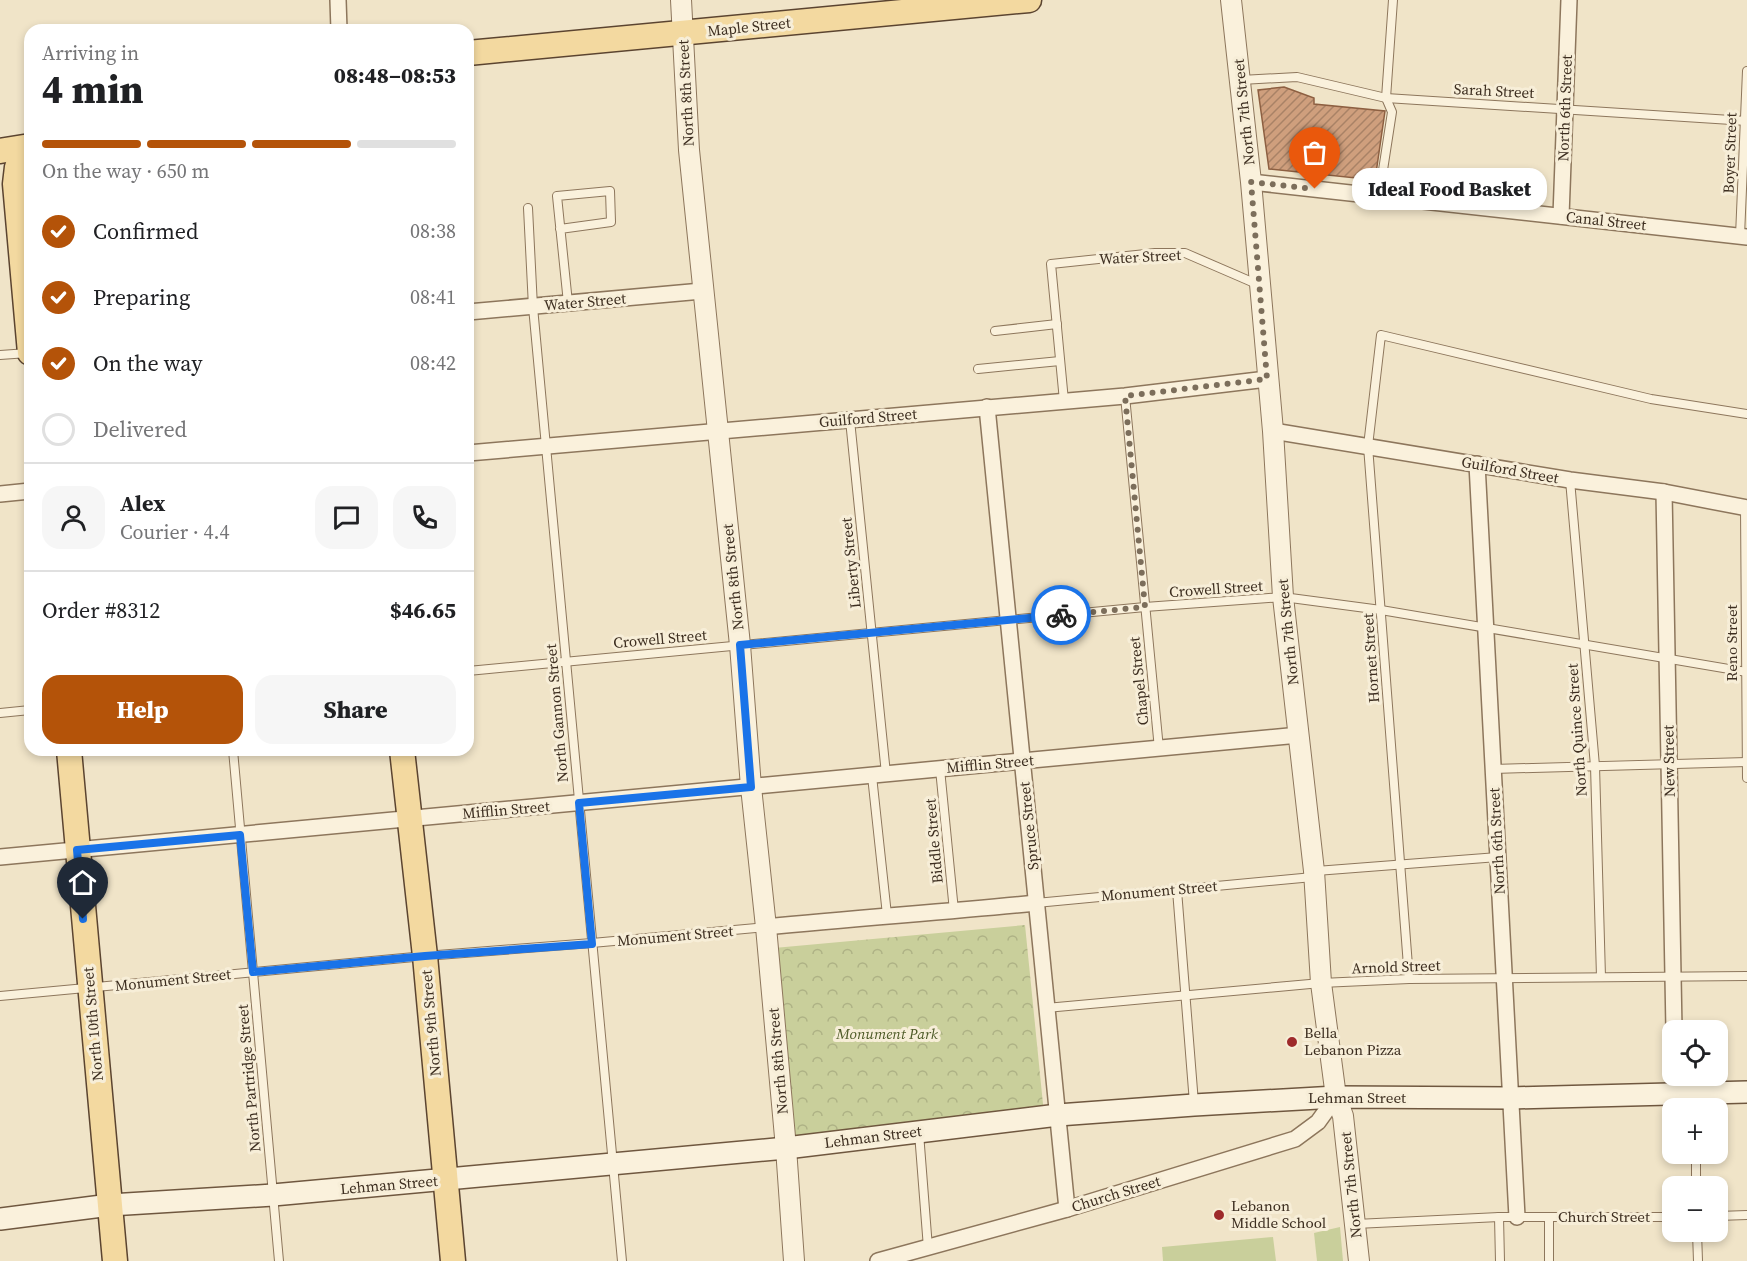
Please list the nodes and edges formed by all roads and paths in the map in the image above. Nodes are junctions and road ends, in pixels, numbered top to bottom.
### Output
1 (338, 0) edge
2 (681, 0) edge
3 (1029, 0) edge
4 (1231, 0) edge
5 (1393, 0) edge
6 (1569, 0) edge
7 (934, 5) edge
8 (339, 24) edge
9 (683, 33) junction
10 (474, 52) edge
11 (1747, 71) edge
12 (1241, 80) junction
13 (1386, 98) junction
14 (1565, 109) junction
15 (1746, 121) edge
16 (24, 147) edge
17 (0, 151) edge
18 (24, 159) edge
19 (7, 176) edge
20 (1251, 182) junction
21 (1379, 196) junction
22 (528, 208) dead end
23 (1560, 216) junction
24 (560, 229) junction
25 (1744, 237) edge
26 (1259, 285) junction
27 (702, 291) junction
28 (568, 303) junction
29 (24, 307) edge
30 (532, 307) junction
31 (474, 312) edge
32 (1057, 324) junction
33 (995, 331) dead end
34 (24, 353) edge
35 (0, 355) edge
36 (1060, 361) junction
37 (978, 369) dead end
38 (1267, 379) junction
39 (1125, 396) junction
40 (1064, 401) junction
41 (987, 407) junction
42 (1747, 414) edge
43 (850, 420) junction
44 (717, 430) junction
45 (1273, 431) junction
46 (545, 446) junction
47 (1368, 446) junction
48 (474, 452) edge
49 (1477, 464) junction
50 (1570, 480) junction
51 (24, 492) edge
52 (1664, 492) junction
53 (0, 494) edge
54 (1746, 508) edge
55 (1283, 597) junction
56 (1145, 607) junction
57 (1381, 610) junction
58 (1008, 620) junction
59 (1484, 628) junction
60 (872, 633) junction
61 (1584, 644) junction
62 (740, 645) junction
63 (1667, 658) junction
64 (565, 661) junction
65 (474, 669) edge
66 (1747, 672) edge
67 (24, 711) edge
68 (0, 713) edge
69 (1299, 735) junction
70 (1159, 750) junction
71 (69, 756) edge
72 (233, 756) edge
73 (403, 756) edge
74 (1022, 761) junction
75 (1747, 762) edge
76 (1669, 764) junction
77 (1595, 766) junction
78 (940, 769) junction
79 (1493, 769) junction
80 (879, 776) junction
81 (1747, 778) edge
82 (751, 787) junction
83 (579, 803) junction
84 (410, 819) junction
85 (240, 835) junction
86 (77, 850) junction
87 (0, 857) edge
88 (1498, 857) junction
89 (1399, 864) junction
90 (1315, 874) junction
91 (1177, 890) junction
92 (1036, 903) junction
93 (954, 911) junction
94 (887, 915) junction
95 (766, 927) junction
96 (592, 944) junction
97 (425, 956) junction
98 (253, 972) junction
99 (1747, 976) edge
100 (1601, 977) junction
101 (1673, 977) junction
102 (1504, 978) junction
103 (1409, 979) junction
104 (1321, 983) junction
105 (89, 988) junction
106 (1186, 995) junction
107 (0, 996) edge
108 (1046, 1008) junction
109 (1674, 1020) edge
110 (1685, 1091) edge
111 (1747, 1092) edge
112 (1336, 1096) junction
113 (1511, 1098) junction
114 (1194, 1105) junction
115 (1058, 1115) junction
116 (918, 1131) junction
117 (786, 1148) junction
118 (612, 1164) junction
119 (446, 1180) junction
120 (273, 1196) junction
121 (110, 1205) junction
122 (1067, 1209) junction
123 (1747, 1215) edge
124 (1728, 1216) edge
125 (1499, 1217) junction
126 (1518, 1217) junction
127 (1549, 1217) junction
128 (1662, 1217) edge
129 (0, 1219) edge
130 (1356, 1224) junction
131 (1697, 1242) edge
132 (928, 1248) junction
133 (115, 1261) edge
134 (279, 1261) edge
135 (453, 1261) edge
136 (622, 1261) edge
137 (794, 1261) edge
138 (878, 1261) edge
139 (1359, 1261) edge
140 (1500, 1261) edge
141 (1549, 1261) edge
142 (1698, 1261) edge

1 - 8 street
2 - 9 street, North 8th Street
3 - 7 main road, Maple Street
4 - 12 street, North 7th Street
5 - 13 lane
6 - 14 street, North 6th Street
7 - 9 main road, Maple Street
9 - 10 main road, Maple Street
9 - 27 street, North 8th Street
11 - 15 lane, Boyer Street
12 - 13 lane, Sarah Street
12 - 20 street, North 7th Street
13 - 14 lane, Sarah Street
13 - 21 lane
14 - 15 lane, Sarah Street
14 - 23 street, North 6th Street
15 - 25 lane, Boyer Street
16 - 17 main road
18 - 19 main road
19 - 29 main road
20 - 21 street, Canal Street
20 - 26 street, North 7th Street
21 - 23 street, Canal Street
22 - 30 lane, North Gannon Street
23 - 25 street, Canal Street
24 - 24 lane
24 - 28 lane
26 - 32 lane, Water Street
26 - 38 street, North 7th Street
27 - 28 street, Water Street
27 - 44 street, North 8th Street
28 - 30 street, Water Street
30 - 31 street, Water Street
30 - 46 lane, North Gannon Street
32 - 33 lane
32 - 36 lane
34 - 35 lane
36 - 37 lane
36 - 40 lane
38 - 39 street, Guilford Street
38 - 45 street, North 7th Street
39 - 40 street, Guilford Street
39 - 56 lane, Chapel Street
40 - 41 street, Guilford Street
41 - 43 street, Guilford Street
41 - 58 street, Spruce Street
42 - 47 lane, Hornet Street
43 - 44 street, Guilford Street
43 - 60 lane, Liberty Street
44 - 46 street, Guilford Street
44 - 62 street, North 8th Street
45 - 47 street, Guilford Street
45 - 55 street, North 7th Street
46 - 48 street, Guilford Street
46 - 64 lane, North Gannon Street
47 - 49 street, Guilford Street
47 - 57 lane, Hornet Street
49 - 50 street, Guilford Street
49 - 59 street, North 6th Street
50 - 52 street, Guilford Street
50 - 61 lane, North Quince Street
51 - 53 street
52 - 54 street, Guilford Street
52 - 63 street, New Street
54 - 66 lane, Reno Street
55 - 56 lane, Crowell Street
55 - 57 lane, Crowell Street
55 - 69 street, North 7th Street
56 - 58 lane, Crowell Street
56 - 70 lane, Chapel Street
57 - 59 lane, Crowell Street
57 - 89 lane, Hornet Street
58 - 60 lane, Crowell Street
58 - 74 street, Spruce Street
59 - 61 lane, Crowell Street
59 - 79 street, North 6th Street
60 - 62 lane, Crowell Street
60 - 80 lane, Liberty Street
61 - 63 lane, Crowell Street
61 - 77 lane, North Quince Street
62 - 64 lane, Crowell Street
62 - 82 street, North 8th Street
63 - 66 lane, Crowell Street
63 - 76 street, New Street
64 - 65 lane, Crowell Street
64 - 83 lane, North Gannon Street
66 - 75 lane, Reno Street
67 - 68 lane
69 - 70 street, Mifflin Street
69 - 90 street, North 7th Street
70 - 74 street, Mifflin Street
71 - 86 main road, North 10th Street
72 - 85 lane, North Partridge Street
73 - 84 main road, North 9th Street
74 - 78 street, Mifflin Street
74 - 92 street, Spruce Street
75 - 76 lane
75 - 81 lane, Reno Street
76 - 77 lane
76 - 101 street, New Street
77 - 79 lane
77 - 100 lane, North Quince Street
78 - 80 street, Mifflin Street
78 - 93 lane, Biddle Street
79 - 88 street, North 6th Street
80 - 82 street, Mifflin Street
80 - 94 lane, Liberty Street
82 - 83 street, Mifflin Street
82 - 95 street, North 8th Street
83 - 84 street, Mifflin Street
83 - 96 lane, North Gannon Street
84 - 85 street, Mifflin Street
84 - 97 main road, North 9th Street
85 - 86 street, Mifflin Street
85 - 98 lane, North Partridge Street
86 - 87 street, Mifflin Street
86 - 105 main road, North 10th Street
88 - 89 lane, Monument Street
88 - 102 street, North 6th Street
89 - 90 lane, Monument Street
89 - 103 lane, Hornet Street
90 - 91 lane, Monument Street
90 - 104 street, North 7th Street
91 - 92 lane, Monument Street
91 - 106 lane
92 - 93 street, Monument Street
92 - 108 street, Spruce Street
93 - 94 street, Monument Street
94 - 95 street, Monument Street
95 - 96 lane, Monument Street
95 - 117 street, North 8th Street
96 - 97 lane, Monument Street
96 - 118 lane, North Gannon Street
97 - 98 lane, Monument Street
97 - 119 main road, North 9th Street
98 - 105 lane, Monument Street
98 - 120 lane, North Partridge Street
99 - 101 lane, Arnold Street
100 - 101 lane, Arnold Street
100 - 102 lane, Arnold Street
101 - 109 street, New Street
102 - 103 lane, Arnold Street
102 - 113 street, North 6th Street
103 - 104 lane, Arnold Street
104 - 106 lane, Arnold Street
104 - 112 street, North 7th Street
105 - 107 lane, Monument Street
105 - 121 main road, North 10th Street
106 - 108 lane, Arnold Street
106 - 114 lane
108 - 115 street, Spruce Street
110 - 111 main road, Lehman Street
110 - 113 main road, Lehman Street
112 - 113 main road, Lehman Street
112 - 114 main road, Lehman Street
112 - 122 street, Church Street
112 - 130 street, North 7th Street
113 - 126 street, North 6th Street
114 - 115 main road, Lehman Street
115 - 116 main road, Lehman Street
115 - 122 street, Spruce Street
116 - 117 main road, Lehman Street
116 - 132 lane
117 - 118 main road, Lehman Street
117 - 137 street, North 8th Street
118 - 119 main road, Lehman Street
118 - 136 lane, North Gannon Street
119 - 120 main road, Lehman Street
119 - 135 main road, North 9th Street
120 - 121 main road, Lehman Street
120 - 134 lane, North Partridge Street
121 - 129 main road, Lehman Street
121 - 133 main road, North 10th Street
122 - 132 street, Church Street
123 - 124 lane
125 - 126 lane, Church Street
125 - 130 lane, Church Street
125 - 140 lane
126 - 127 lane, Church Street
127 - 128 lane, Church Street
127 - 141 lane
130 - 139 street, North 7th Street
131 - 142 lane
132 - 138 street, Church Street

